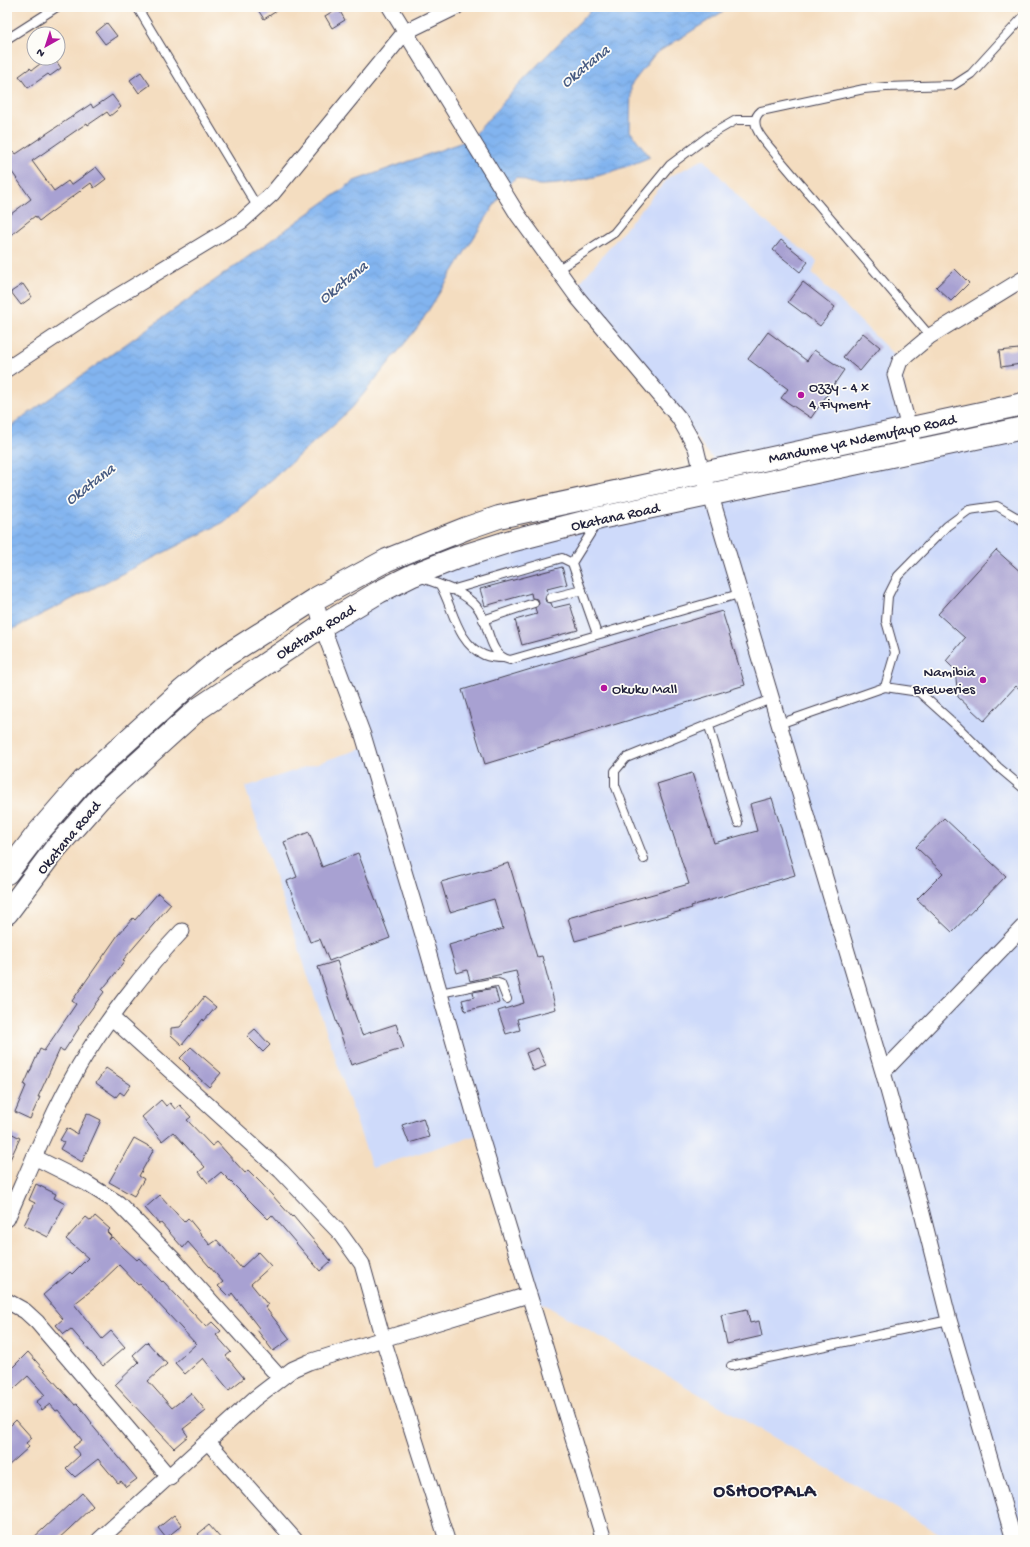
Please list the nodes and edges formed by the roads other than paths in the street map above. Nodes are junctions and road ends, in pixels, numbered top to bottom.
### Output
1 (57, 7) edge
2 (137, 7) edge
3 (390, 7) edge
4 (456, 7) edge
5 (1023, 17) edge
6 (405, 32) junction
7 (7, 38) edge
8 (755, 120) junction
9 (258, 208) junction
10 (557, 270) junction
11 (1023, 279) edge
12 (930, 336) junction
13 (7, 369) edge
14 (1023, 404) edge
15 (910, 428) junction
16 (1023, 428) edge
17 (915, 451) junction
18 (702, 473) junction
19 (711, 496) junction
20 (600, 518) junction
21 (1023, 521) edge
22 (572, 563) junction
23 (413, 575) junction
24 (440, 585) junction
25 (451, 590) junction
26 (582, 590) junction
27 (739, 594) junction
28 (550, 598) dead end
29 (315, 599) junction
30 (534, 603) dead end
31 (483, 620) junction
32 (322, 626) junction
33 (597, 634) junction
34 (503, 658) junction
35 (885, 687) junction
36 (771, 699) junction
37 (779, 724) junction
38 (708, 726) junction
39 (1023, 788) edge
40 (738, 824) dead end
41 (644, 859) dead end
42 (7, 873) edge
43 (7, 913) edge
44 (1023, 927) edge
45 (182, 931) dead end
46 (440, 993) junction
47 (507, 999) dead end
48 (112, 1018) junction
49 (883, 1072) junction
50 (34, 1157) junction
51 (7, 1219) edge
52 (528, 1295) junction
53 (7, 1301) edge
54 (948, 1320) junction
55 (383, 1339) junction
56 (731, 1366) dead end
57 (280, 1378) junction
58 (208, 1442) junction
59 (170, 1478) junction
60 (102, 1539) edge
61 (295, 1540) edge
62 (447, 1540) edge
63 (604, 1540) edge
64 (1014, 1540) edge

1 - 7 lane
2 - 9 lane
3 - 6 street
4 - 6 street
5 - 8 lane
6 - 9 street
6 - 10 street
8 - 10 lane
8 - 12 lane
9 - 13 street
10 - 18 street
11 - 12 street
12 - 15 street
14 - 15 main road, Mandume ya Ndemufayo Road
15 - 17 street
15 - 18 main road, Mandume ya Ndemufayo Road
16 - 17 main road, Mandume ya Ndemufayo Road
17 - 19 main road, Mandume ya Ndemufayo Road
18 - 19 street
18 - 29 main road, Okatana Road
19 - 20 main road, Okatana Road
19 - 27 street
20 - 22 lane
20 - 23 main road, Okatana Road
21 - 35 lane
22 - 25 lane
22 - 26 lane
23 - 24 lane
23 - 32 main road, Okatana Road
24 - 25 lane
24 - 34 lane
25 - 31 lane
26 - 28 lane
26 - 33 lane
27 - 33 lane
27 - 36 street
29 - 32 street
29 - 42 main road, Okatana Road
30 - 31 lane
31 - 34 lane
32 - 43 main road, Okatana Road
32 - 46 street
33 - 34 lane
35 - 37 lane
35 - 39 lane
36 - 37 street
36 - 38 lane
37 - 49 street
38 - 40 lane
38 - 41 lane
44 - 49 street
45 - 48 street
46 - 47 lane
46 - 52 street
48 - 50 street
48 - 55 street
49 - 54 street
50 - 51 street
50 - 57 street
52 - 55 street
52 - 63 street
53 - 59 street
54 - 56 lane
54 - 64 street
55 - 57 street
55 - 62 street
57 - 58 street
58 - 59 street
58 - 61 street
59 - 60 street

